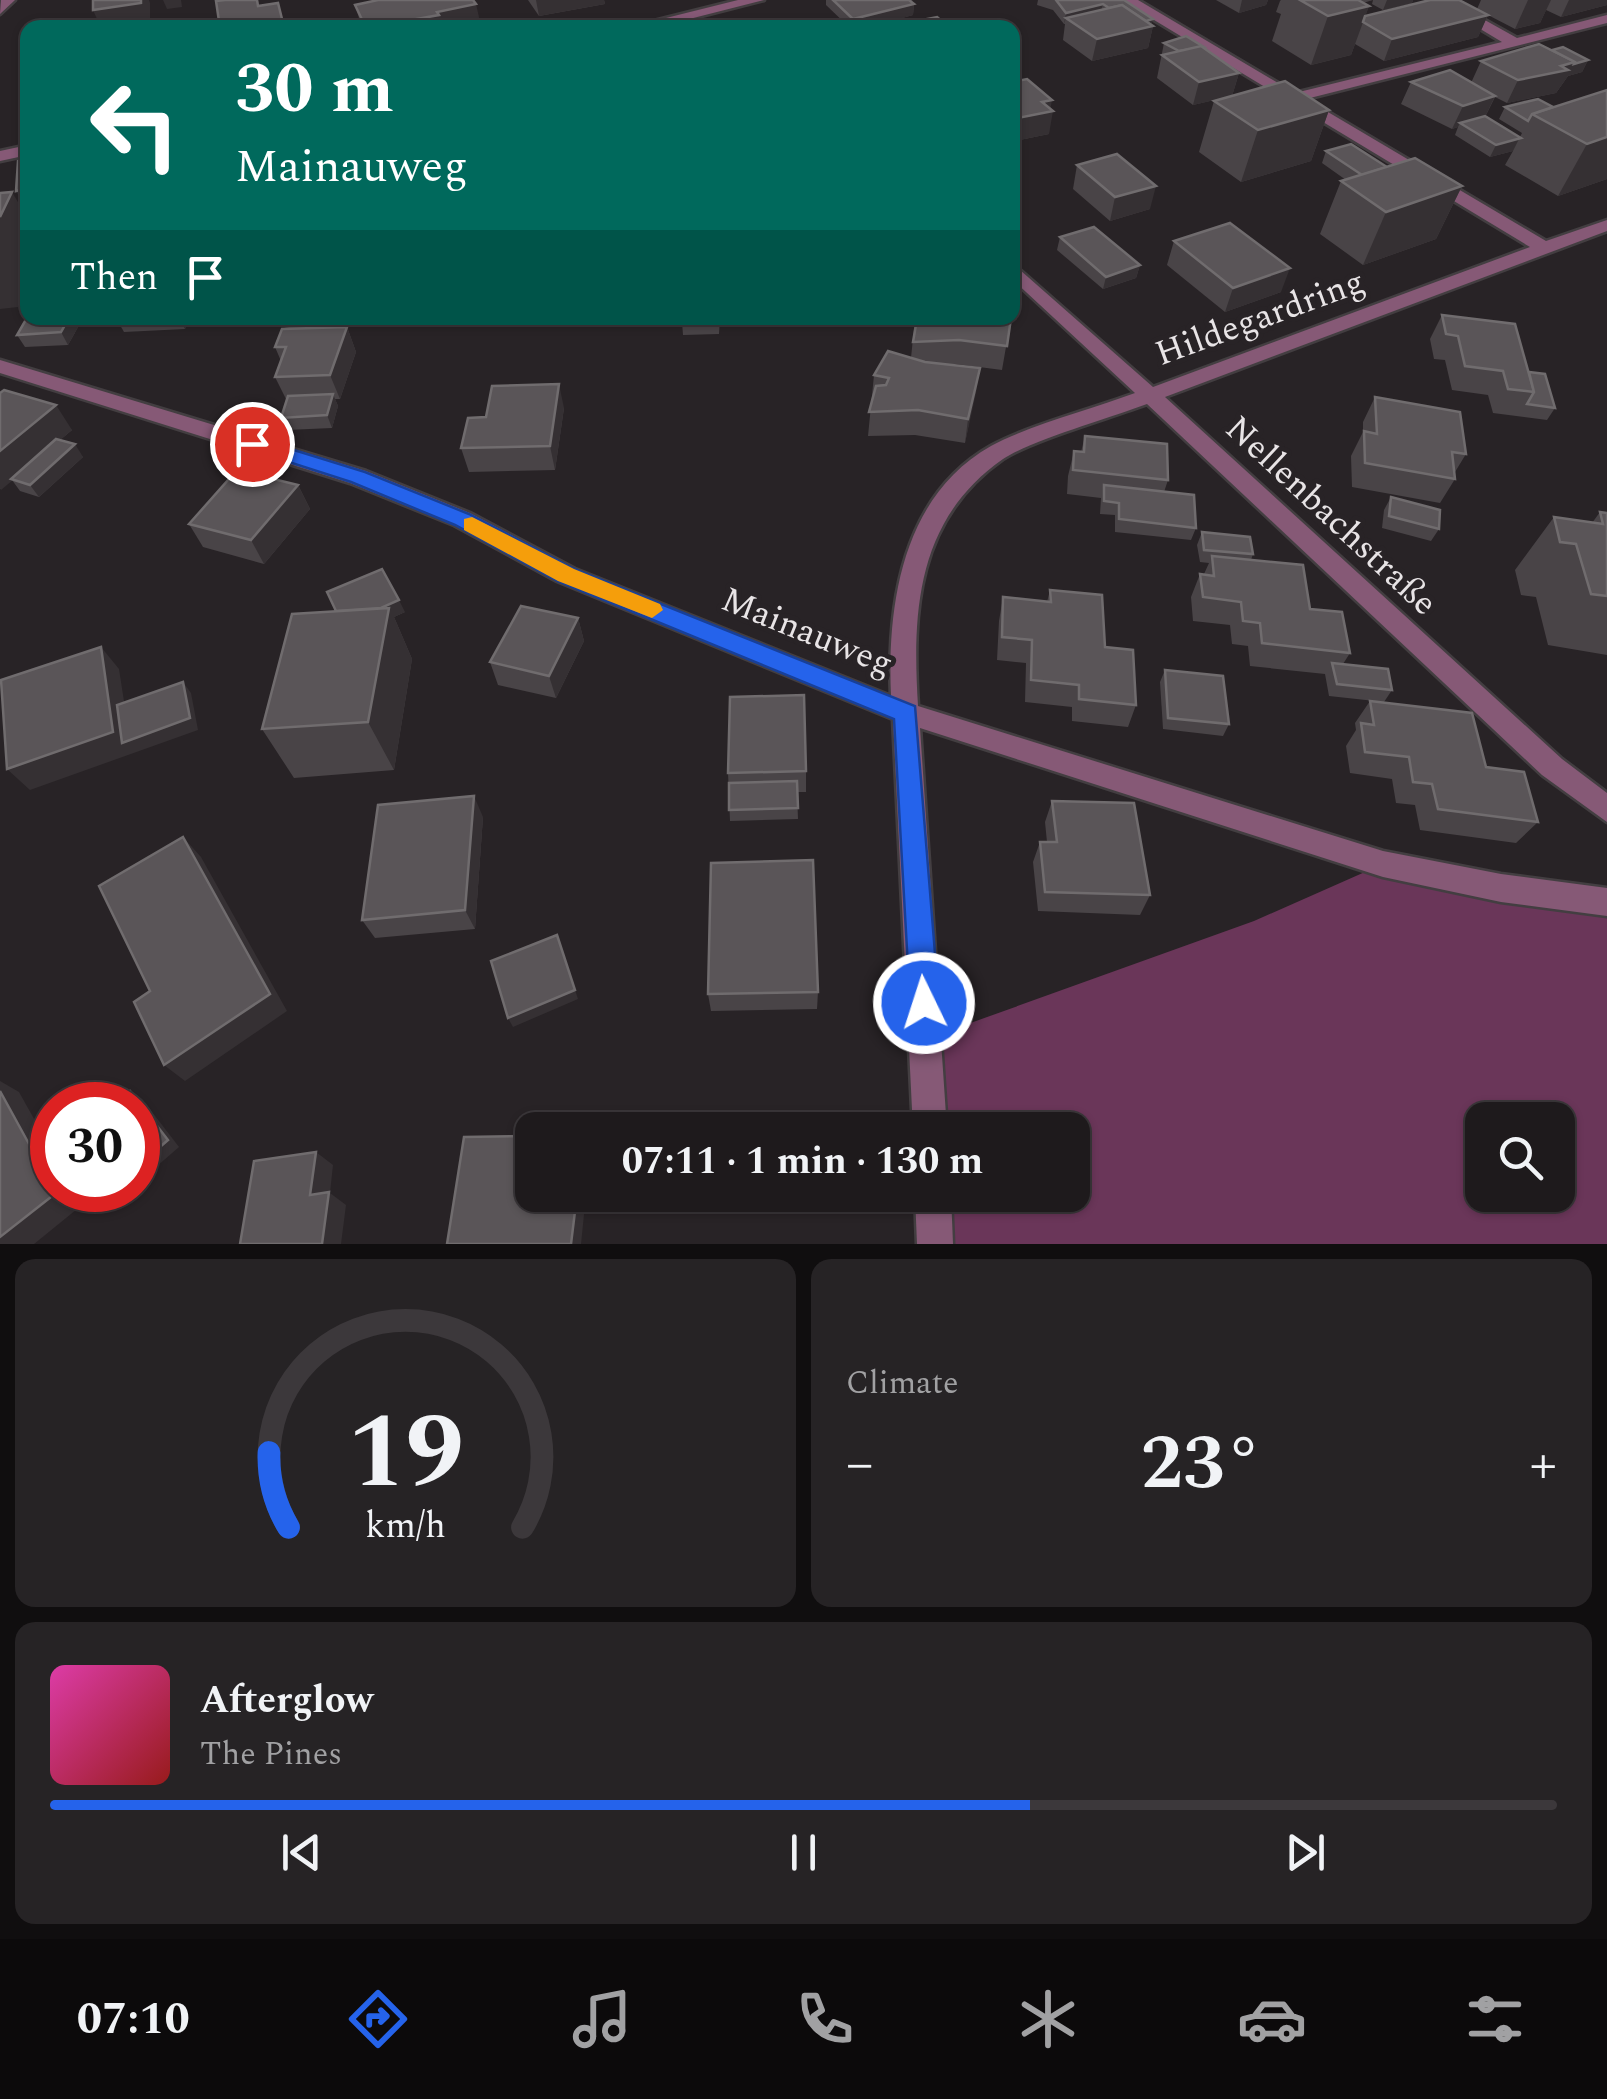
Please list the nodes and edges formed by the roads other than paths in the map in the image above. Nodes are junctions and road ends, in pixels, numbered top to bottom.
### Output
1 (8, 0) edge
2 (756, 0) edge
3 (1128, 0) edge
4 (1439, 0) edge
5 (701, 5) edge
6 (0, 10) edge
7 (1607, 18) edge
8 (657, 20) edge
9 (722, 20) edge
10 (1515, 43) junction
11 (1292, 98) junction
12 (1607, 225) edge
13 (1546, 249) junction
14 (1020, 276) edge
15 (0, 366) edge
16 (1145, 394) junction
17 (906, 713) junction
18 (1607, 810) edge
19 (1607, 902) edge
20 (929, 1112) edge
21 (934, 1212) edge
22 (935, 1244) edge

1 - 6 street
2 - 5 street
3 - 11 street
4 - 10 street
5 - 8 street
5 - 9 street
7 - 10 street
10 - 11 street
11 - 13 street
12 - 13 street, Hildegardring
13 - 16 street, Hildegardring
14 - 16 street, Nellenbachstraße
15 - 17 street, Mainauweg
16 - 17 street, Hildegardring
16 - 18 street, Nellenbachstraße
17 - 19 street, Mainauweg
17 - 20 street
21 - 22 street

